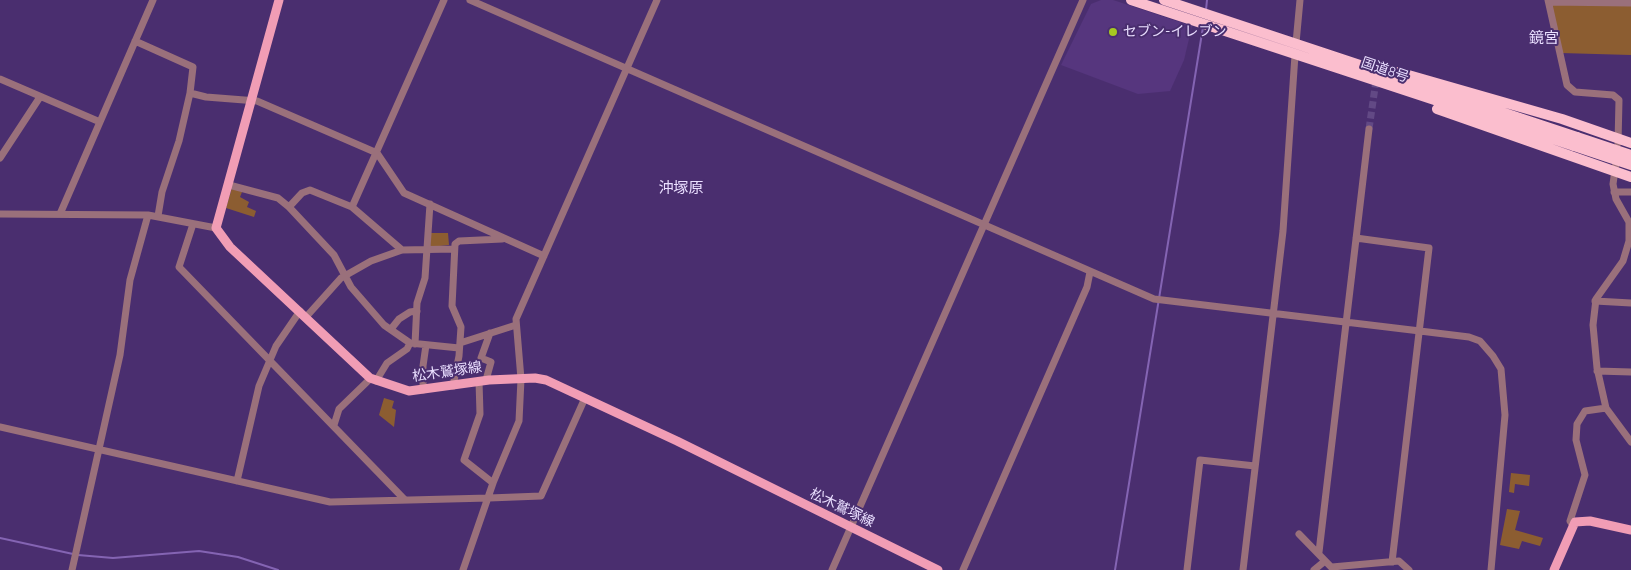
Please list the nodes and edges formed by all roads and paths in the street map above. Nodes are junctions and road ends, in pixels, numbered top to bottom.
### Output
1 (153, 0) edge
2 (279, 0) edge
3 (444, 0) edge
4 (470, 0) edge
5 (657, 0) edge
6 (1083, 0) edge
7 (1131, 0) edge
8 (1164, 0) edge
9 (1300, 0) edge
10 (1549, 1) edge
11 (1631, 3) edge
12 (1185, 12) junction
13 (1232, 28) junction
14 (135, 41) junction
15 (1296, 43) junction
16 (1295, 55) junction
17 (1331, 56) junction
18 (627, 68) junction
19 (1348, 72) junction
20 (0, 79) edge
21 (190, 93) junction
22 (40, 97) junction
23 (252, 100) junction
24 (100, 122) junction
25 (1369, 129) tunnel mouth
26 (1619, 139) junction
27 (1575, 142) junction
28 (1631, 143) edge
29 (377, 153) junction
30 (1631, 155) edge
31 (0, 158) edge
32 (1631, 165) edge
33 (1615, 172) junction
34 (1631, 178) edge
35 (229, 185) junction
36 (1614, 192) junction
37 (1631, 192) edge
38 (430, 204) junction
39 (289, 207) junction
40 (352, 207) junction
41 (0, 214) edge
42 (60, 214) junction
43 (148, 215) junction
44 (158, 216) junction
45 (1630, 222) edge
46 (193, 224) junction
47 (985, 226) junction
48 (216, 228) junction
49 (1356, 238) junction
50 (503, 239) junction
51 (454, 249) junction
52 (402, 250) junction
53 (426, 250) junction
54 (544, 256) junction
55 (1090, 272) junction
56 (346, 276) junction
57 (1595, 302) junction
58 (1631, 303) edge
59 (417, 311) junction
60 (1274, 313) junction
61 (303, 314) junction
62 (1347, 323) junction
63 (516, 325) junction
64 (391, 328) junction
65 (1418, 330) junction
66 (490, 333) junction
67 (413, 343) junction
68 (426, 344) junction
69 (459, 345) junction
70 (270, 360) junction
71 (1597, 371) junction
72 (1631, 372) edge
73 (521, 378) junction
74 (374, 380) junction
75 (483, 381) junction
76 (453, 386) junction
77 (423, 390) junction
78 (585, 398) junction
79 (1606, 408) junction
80 (334, 425) junction
81 (0, 427) edge
82 (1631, 442) edge
83 (98, 449) junction
84 (1255, 466) junction
85 (237, 482) junction
86 (493, 483) junction
87 (489, 498) junction
88 (405, 500) junction
89 (1572, 524) junction
90 (851, 528) junction
91 (1631, 530) edge
92 (1299, 534) dead end
93 (1319, 552) junction
94 (1325, 561) junction
95 (1392, 562) junction
96 (1333, 569) edge
97 (72, 570) edge
98 (463, 570) edge
99 (832, 570) edge
100 (938, 570) edge
101 (963, 570) edge
102 (1187, 570) edge
103 (1243, 570) edge
104 (1314, 570) edge
105 (1409, 570) edge
106 (1491, 570) edge
107 (1554, 570) edge

1 - 14 street
2 - 23 main road
3 - 29 street
4 - 18 street
5 - 18 street
6 - 47 street
7 - 12 highway, 国道8号
8 - 12 highway, 国道8号
9 - 15 street
10 - 11 street
10 - 26 street
12 - 13 highway, 国道8号
13 - 15 highway, 国道8号
13 - 16 highway, 国道8号
14 - 21 street
14 - 24 street
15 - 17 highway, 国道8号
16 - 19 highway, 国道8号
16 - 60 street
17 - 26 highway
17 - 27 highway, 国道8号
18 - 47 street
18 - 54 street
19 - 27 highway, 国道8号
19 - 33 highway
20 - 22 street
21 - 23 street
21 - 44 street
22 - 24 street
22 - 31 street
23 - 29 street
23 - 35 main road
24 - 42 street
25 - 49 street
26 - 28 highway
26 - 33 street
27 - 30 highway, 国道8号, bridge
27 - 32 highway, 国道8号, bridge
29 - 38 street
29 - 40 street
33 - 34 highway
33 - 36 street
35 - 39 street
35 - 48 main road
36 - 37 street
36 - 45 street
38 - 50 street
38 - 53 street
39 - 40 street
39 - 56 street
40 - 52 street
41 - 42 street
42 - 43 street
43 - 44 street
43 - 83 street
44 - 46 street
45 - 57 street
46 - 48 street
46 - 70 street
47 - 55 street
47 - 90 street
48 - 61 main road, 松木鷲塚線
49 - 62 street
49 - 65 street
50 - 51 street
50 - 54 street
51 - 53 street
51 - 69 street
52 - 53 street
52 - 56 street
53 - 59 street
54 - 63 street
55 - 60 street
55 - 101 street
56 - 61 street
56 - 64 street
57 - 58 street
57 - 71 street
59 - 64 street
59 - 67 street
60 - 62 street
60 - 84 street
61 - 70 street
61 - 74 main road, 松木鷲塚線
62 - 65 street
62 - 93 street
63 - 66 street
63 - 73 street
64 - 67 street
65 - 95 street
65 - 106 street
66 - 69 street
66 - 75 street
67 - 68 street
67 - 74 street
68 - 69 street
68 - 77 street
69 - 76 street
70 - 80 street
70 - 85 street
71 - 72 street
71 - 79 street
73 - 75 main road, 松木鷲塚線
73 - 78 main road, 松木鷲塚線
73 - 86 street
74 - 77 main road, 松木鷲塚線
74 - 80 street
75 - 76 main road, 松木鷲塚線
75 - 86 street
76 - 77 main road, 松木鷲塚線
78 - 87 street
78 - 90 main road, 松木鷲塚線
79 - 82 street
79 - 89 street
80 - 88 street
81 - 83 street
83 - 85 street
83 - 97 street
84 - 102 street
84 - 103 street
85 - 88 street
86 - 87 street
87 - 88 street
87 - 98 street
89 - 91 main road
89 - 107 main road
90 - 99 street
90 - 100 main road, 松木鷲塚線
92 - 93 street
93 - 94 street
94 - 96 street
94 - 104 street
95 - 96 street
95 - 105 street

